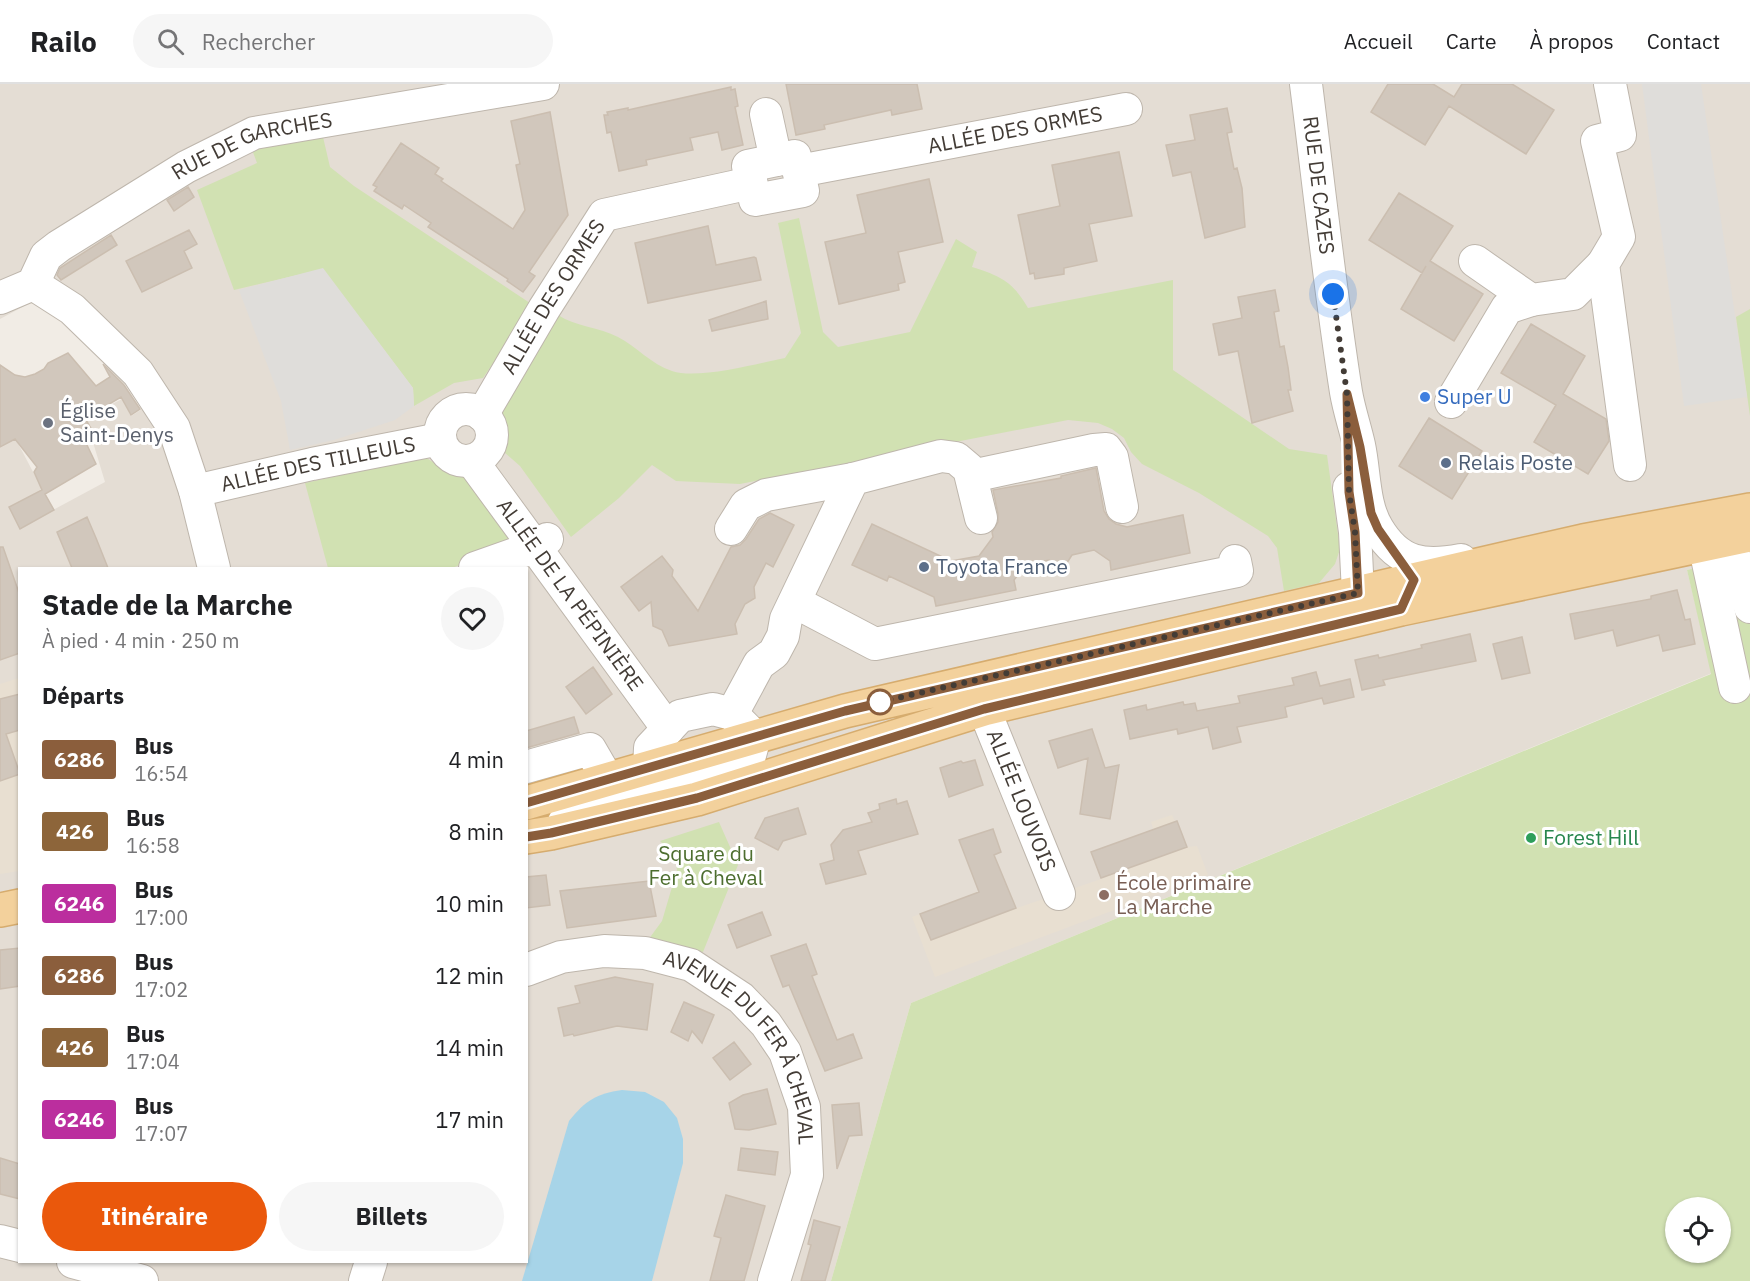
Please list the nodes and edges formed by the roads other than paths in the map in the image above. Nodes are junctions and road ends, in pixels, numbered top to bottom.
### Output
1 (543, 84) edge
2 (1306, 84) edge
3 (1610, 84) edge
4 (399, 96) edge
5 (1126, 109) dead end
6 (766, 114) dead end
7 (787, 166) junction
8 (751, 183) junction
9 (1475, 261) dead end
10 (1603, 264) junction
11 (33, 284) junction
12 (2, 297) edge
13 (1531, 300) junction
14 (1347, 394) junction
15 (1450, 402) dead end
16 (482, 414) junction
17 (440, 439) junction
18 (478, 457) junction
19 (1630, 465) dead end
20 (972, 476) junction
21 (853, 479) junction
22 (195, 491) junction
23 (1122, 507) dead end
24 (1750, 510) edge
25 (981, 518) dead end
26 (731, 529) dead end
27 (1728, 539) edge
28 (541, 543) junction
29 (1393, 548) junction
30 (1508, 558) junction
31 (1235, 561) dead end
32 (214, 567) edge
33 (478, 567) edge
34 (1414, 580) junction
35 (1361, 606) junction
36 (1750, 607) edge
37 (1401, 609) junction
38 (791, 610) junction
39 (1735, 687) dead end
40 (984, 709) junction
41 (732, 714) junction
42 (674, 723) junction
43 (755, 737) junction
44 (528, 766) edge
45 (608, 780) junction
46 (653, 788) junction
47 (528, 802) edge
48 (539, 835) edge
49 (1059, 894) dead end
50 (18, 906) edge
51 (0, 910) edge
52 (528, 969) edge
53 (0, 1241) edge
54 (18, 1246) edge
55 (77, 1263) edge
56 (371, 1263) edge
57 (142, 1281) edge
58 (365, 1281) edge
59 (774, 1281) edge

1 - 4 street, RUE DE GARCHES
2 - 14 street, RUE DE CAZES
3 - 10 street
4 - 11 street, RUE DE GARCHES
5 - 7 street, ALLÉE DES ORMES
6 - 7 street
7 - 8 street, ALLÉE DES ORMES
7 - 8 street
8 - 16 street, ALLÉE DES ORMES
9 - 13 street
10 - 13 street
10 - 19 street
11 - 12 street
11 - 22 street
13 - 15 street
14 - 29 street, RUE DE CAZES
14 - 35 street, RUE DE CAZES
16 - 17 street
16 - 18 street
17 - 18 street
17 - 22 street, ALLÉE DES TILLEULS
18 - 28 street, ALLÉE DE LA PÉPINIÈRE
20 - 21 street
20 - 23 street
20 - 25 street
21 - 26 street
21 - 38 street
22 - 32 street
24 - 30 main road
27 - 36 street
27 - 37 main road
27 - 39 street
28 - 33 street
28 - 42 street, ALLÉE DE LA PÉPINIÈRE
29 - 30 street, RUE DE CAZES
29 - 34 street
30 - 34 main road
31 - 38 street
34 - 35 main road
34 - 37 street
35 - 37 main road
35 - 40 main road
35 - 43 main road
38 - 41 street
40 - 46 main road
40 - 49 street, ALLÉE LOUVOIS
41 - 42 street
41 - 43 street
42 - 46 street
43 - 46 main road
44 - 45 street
45 - 46 main road
45 - 47 main road
46 - 48 main road
50 - 51 main road
52 - 59 street, AVENUE DU FER À CHEVAL
53 - 54 street
55 - 57 street
56 - 58 street

